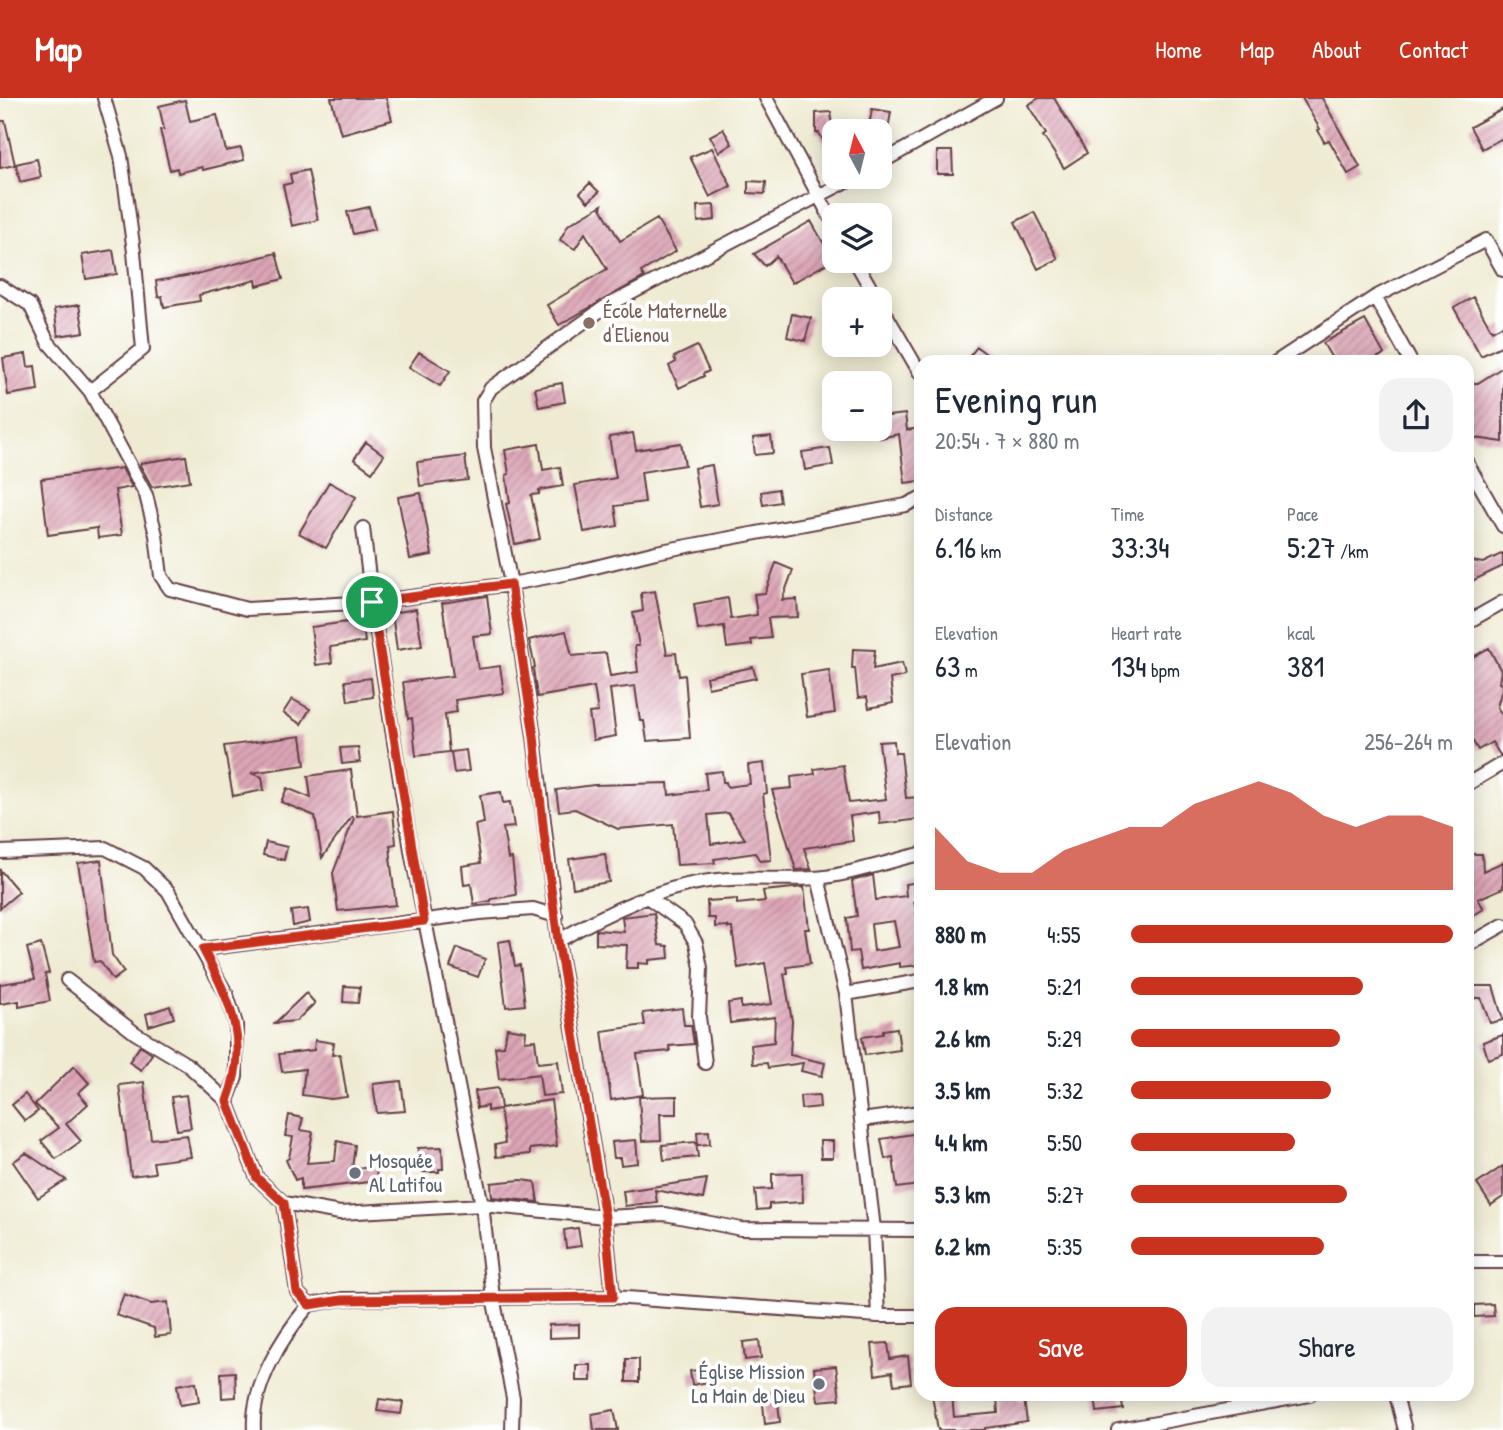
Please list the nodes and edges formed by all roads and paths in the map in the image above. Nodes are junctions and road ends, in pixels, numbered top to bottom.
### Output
1 (104, 98) edge
2 (766, 98) edge
3 (996, 98) edge
4 (892, 156) edge
5 (833, 189) edge
6 (818, 197) junction
7 (822, 204) edge
8 (1503, 270) edge
9 (0, 286) edge
10 (1375, 297) junction
11 (892, 325) edge
12 (1287, 355) edge
13 (1407, 355) edge
14 (914, 363) edge
15 (90, 391) junction
16 (1474, 475) edge
17 (914, 501) edge
18 (1503, 526) edge
19 (363, 528) dead end
20 (511, 584) junction
21 (372, 602) junction
22 (1503, 602) edge
23 (1474, 618) edge
24 (1503, 763) edge
25 (1474, 780) edge
26 (0, 852) edge
27 (914, 855) edge
28 (818, 878) junction
29 (647, 897) junction
30 (556, 916) junction
31 (424, 921) junction
32 (1503, 925) edge
33 (558, 941) junction
34 (1474, 941) edge
35 (203, 949) junction
36 (67, 980) dead end
37 (914, 982) edge
38 (846, 994) junction
39 (705, 1063) dead end
40 (227, 1101) junction
41 (914, 1113) edge
42 (861, 1120) junction
43 (284, 1203) junction
44 (482, 1205) junction
45 (605, 1217) junction
46 (874, 1229) junction
47 (914, 1230) edge
48 (1474, 1262) edge
49 (1503, 1262) edge
50 (494, 1297) junction
51 (613, 1297) junction
52 (309, 1305) junction
53 (914, 1316) edge
54 (878, 1317) junction
55 (1277, 1401) edge
56 (1398, 1401) edge
57 (254, 1430) edge
58 (512, 1430) edge
59 (1118, 1430) edge
60 (1405, 1430) edge

1 - 15 street
2 - 6 street
3 - 4 street
5 - 6 street
6 - 7 street
6 - 20 street
8 - 10 street
9 - 15 street
10 - 12 street
10 - 13 street
11 - 14 street
15 - 21 street
16 - 18 street
17 - 20 street
19 - 21 street
20 - 21 street
20 - 30 street
21 - 31 street
22 - 23 street
24 - 25 street
26 - 35 street
27 - 28 street
28 - 29 street
28 - 38 street
29 - 33 street
29 - 39 street
30 - 31 street
30 - 33 street
31 - 35 street
31 - 44 street
32 - 34 street
33 - 45 street
35 - 40 street
36 - 40 street
37 - 38 street
38 - 42 street
40 - 43 street
41 - 42 street
42 - 46 street
43 - 44 street
43 - 52 street
44 - 45 street
44 - 50 street
45 - 46 street
45 - 51 street
46 - 47 street
46 - 54 street
48 - 49 street
50 - 51 street
50 - 52 street
50 - 58 street
51 - 54 street
52 - 57 street
53 - 54 street
55 - 59 street
56 - 60 street

